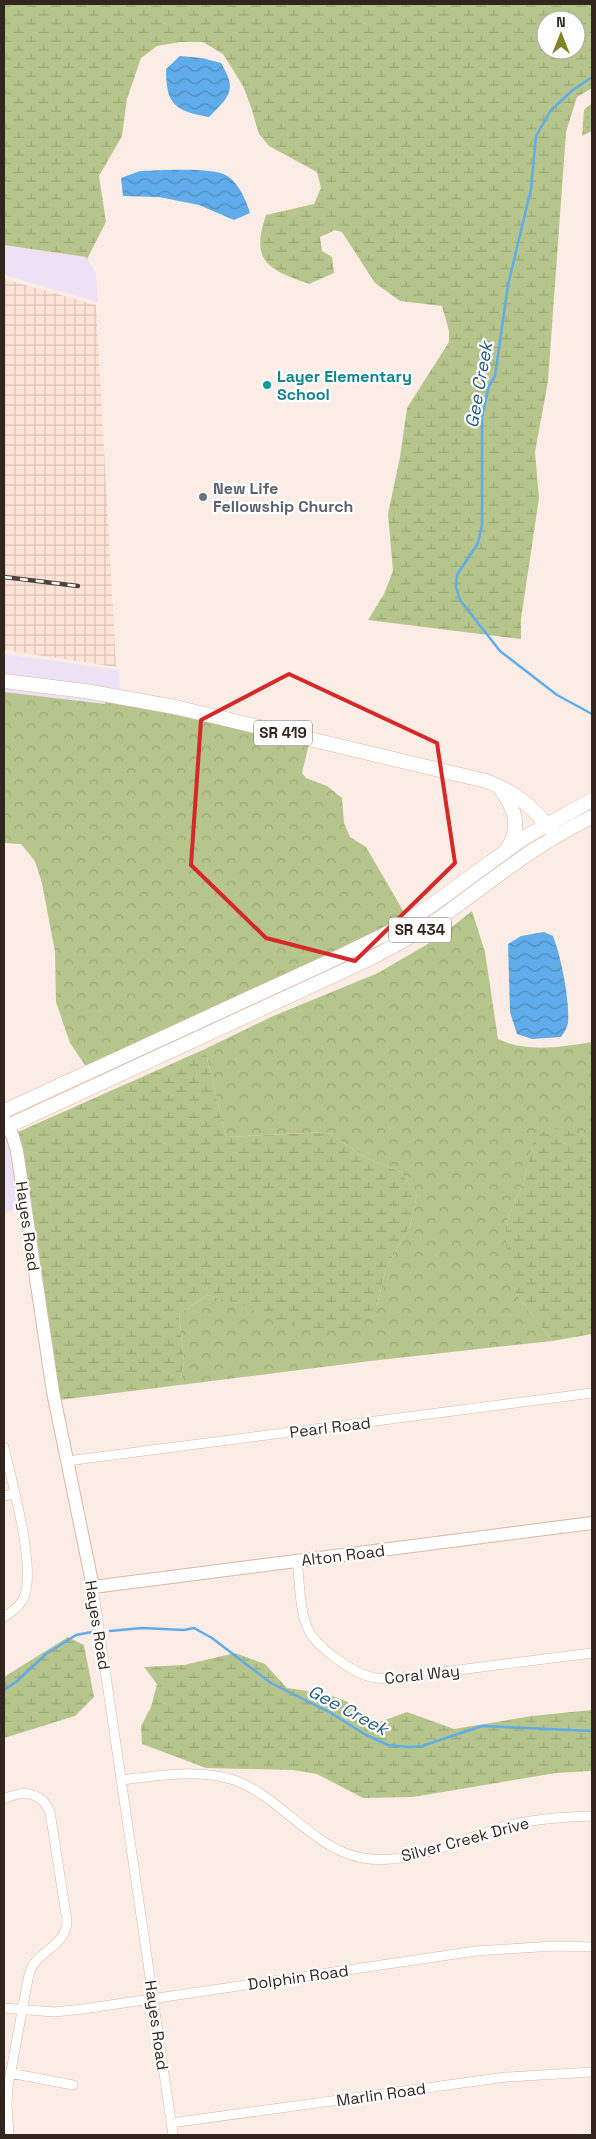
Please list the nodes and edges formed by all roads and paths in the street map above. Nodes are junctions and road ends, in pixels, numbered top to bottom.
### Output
1 (4, 680) edge
2 (499, 785) junction
3 (592, 800) edge
4 (592, 817) edge
5 (546, 824) junction
6 (555, 835) junction
7 (507, 849) junction
8 (289, 980) junction
9 (272, 1004) junction
10 (4, 1111) edge
11 (5, 1124) edge
12 (592, 1393) edge
13 (4, 1447) edge
14 (67, 1461) junction
15 (14, 1494) junction
16 (4, 1496) edge
17 (592, 1523) edge
18 (297, 1560) junction
19 (93, 1587) junction
20 (4, 1617) edge
21 (592, 1653) edge
22 (121, 1780) junction
23 (4, 1799) edge
24 (592, 1816) edge
25 (592, 1947) edge
26 (152, 1998) junction
27 (4, 2008) edge
28 (23, 2011) junction
29 (592, 2072) edge
30 (10, 2073) junction
31 (73, 2085) dead end
32 (171, 2123) junction
33 (9, 2135) edge
34 (173, 2135) edge

1 - 2 main road, SR 419
2 - 5 main road, SR 419
2 - 7 main road
3 - 5 main road
4 - 6 main road
5 - 6 main road, SR 419
5 - 7 main road, SR 434
6 - 9 main road, SR 434
7 - 8 main road, SR 434
8 - 9 main road
8 - 10 main road, SR 434
9 - 11 main road, SR 434
11 - 14 street, Hayes Road
12 - 14 street, Pearl Road
13 - 15 street
14 - 19 street, Hayes Road
15 - 16 street
15 - 20 street
17 - 18 street, Alton Road
18 - 19 street, Alton Road
18 - 21 street, Coral Way
19 - 22 street, Hayes Road
22 - 24 street, Silver Creek Drive
22 - 26 street, Hayes Road
23 - 28 street
25 - 26 street, Dolphin Road
26 - 28 street, Dolphin Road
26 - 32 street, Hayes Road
27 - 28 street, Dolphin Road
28 - 30 street
29 - 32 street, Marlin Road
30 - 31 street
30 - 33 street
32 - 34 street, Hayes Road

